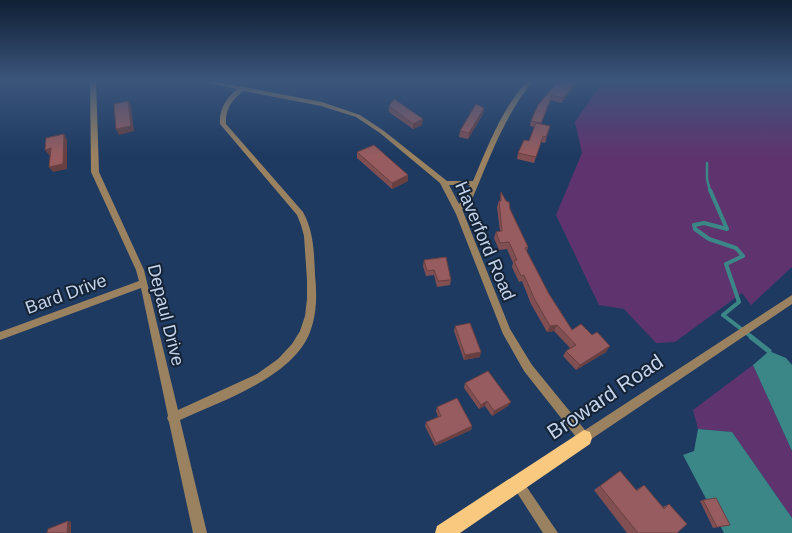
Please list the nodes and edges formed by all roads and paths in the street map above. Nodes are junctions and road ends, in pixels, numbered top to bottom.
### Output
1 (94, 105) edge
2 (226, 105) edge
3 (325, 105) edge
4 (514, 105) edge
5 (444, 183) junction
6 (475, 183) junction
7 (457, 209) junction
8 (144, 284) junction
9 (792, 299) edge
10 (0, 336) edge
11 (173, 418) junction
12 (584, 438) junction
13 (518, 484) junction
14 (200, 533) edge
15 (444, 533) edge
16 (551, 533) edge

1 - 8 street, Depaul Drive
2 - 11 street
3 - 5 street, Haverford Road
4 - 6 street
5 - 6 street
5 - 7 street, Haverford Road
6 - 7 street
7 - 12 street, Haverford Road
8 - 10 street, Bard Drive
8 - 11 street, Depaul Drive
9 - 12 street, Broward Road
11 - 14 street, Depaul Drive
12 - 13 main road, Broward Road
13 - 15 main road, Broward Road
13 - 16 street

